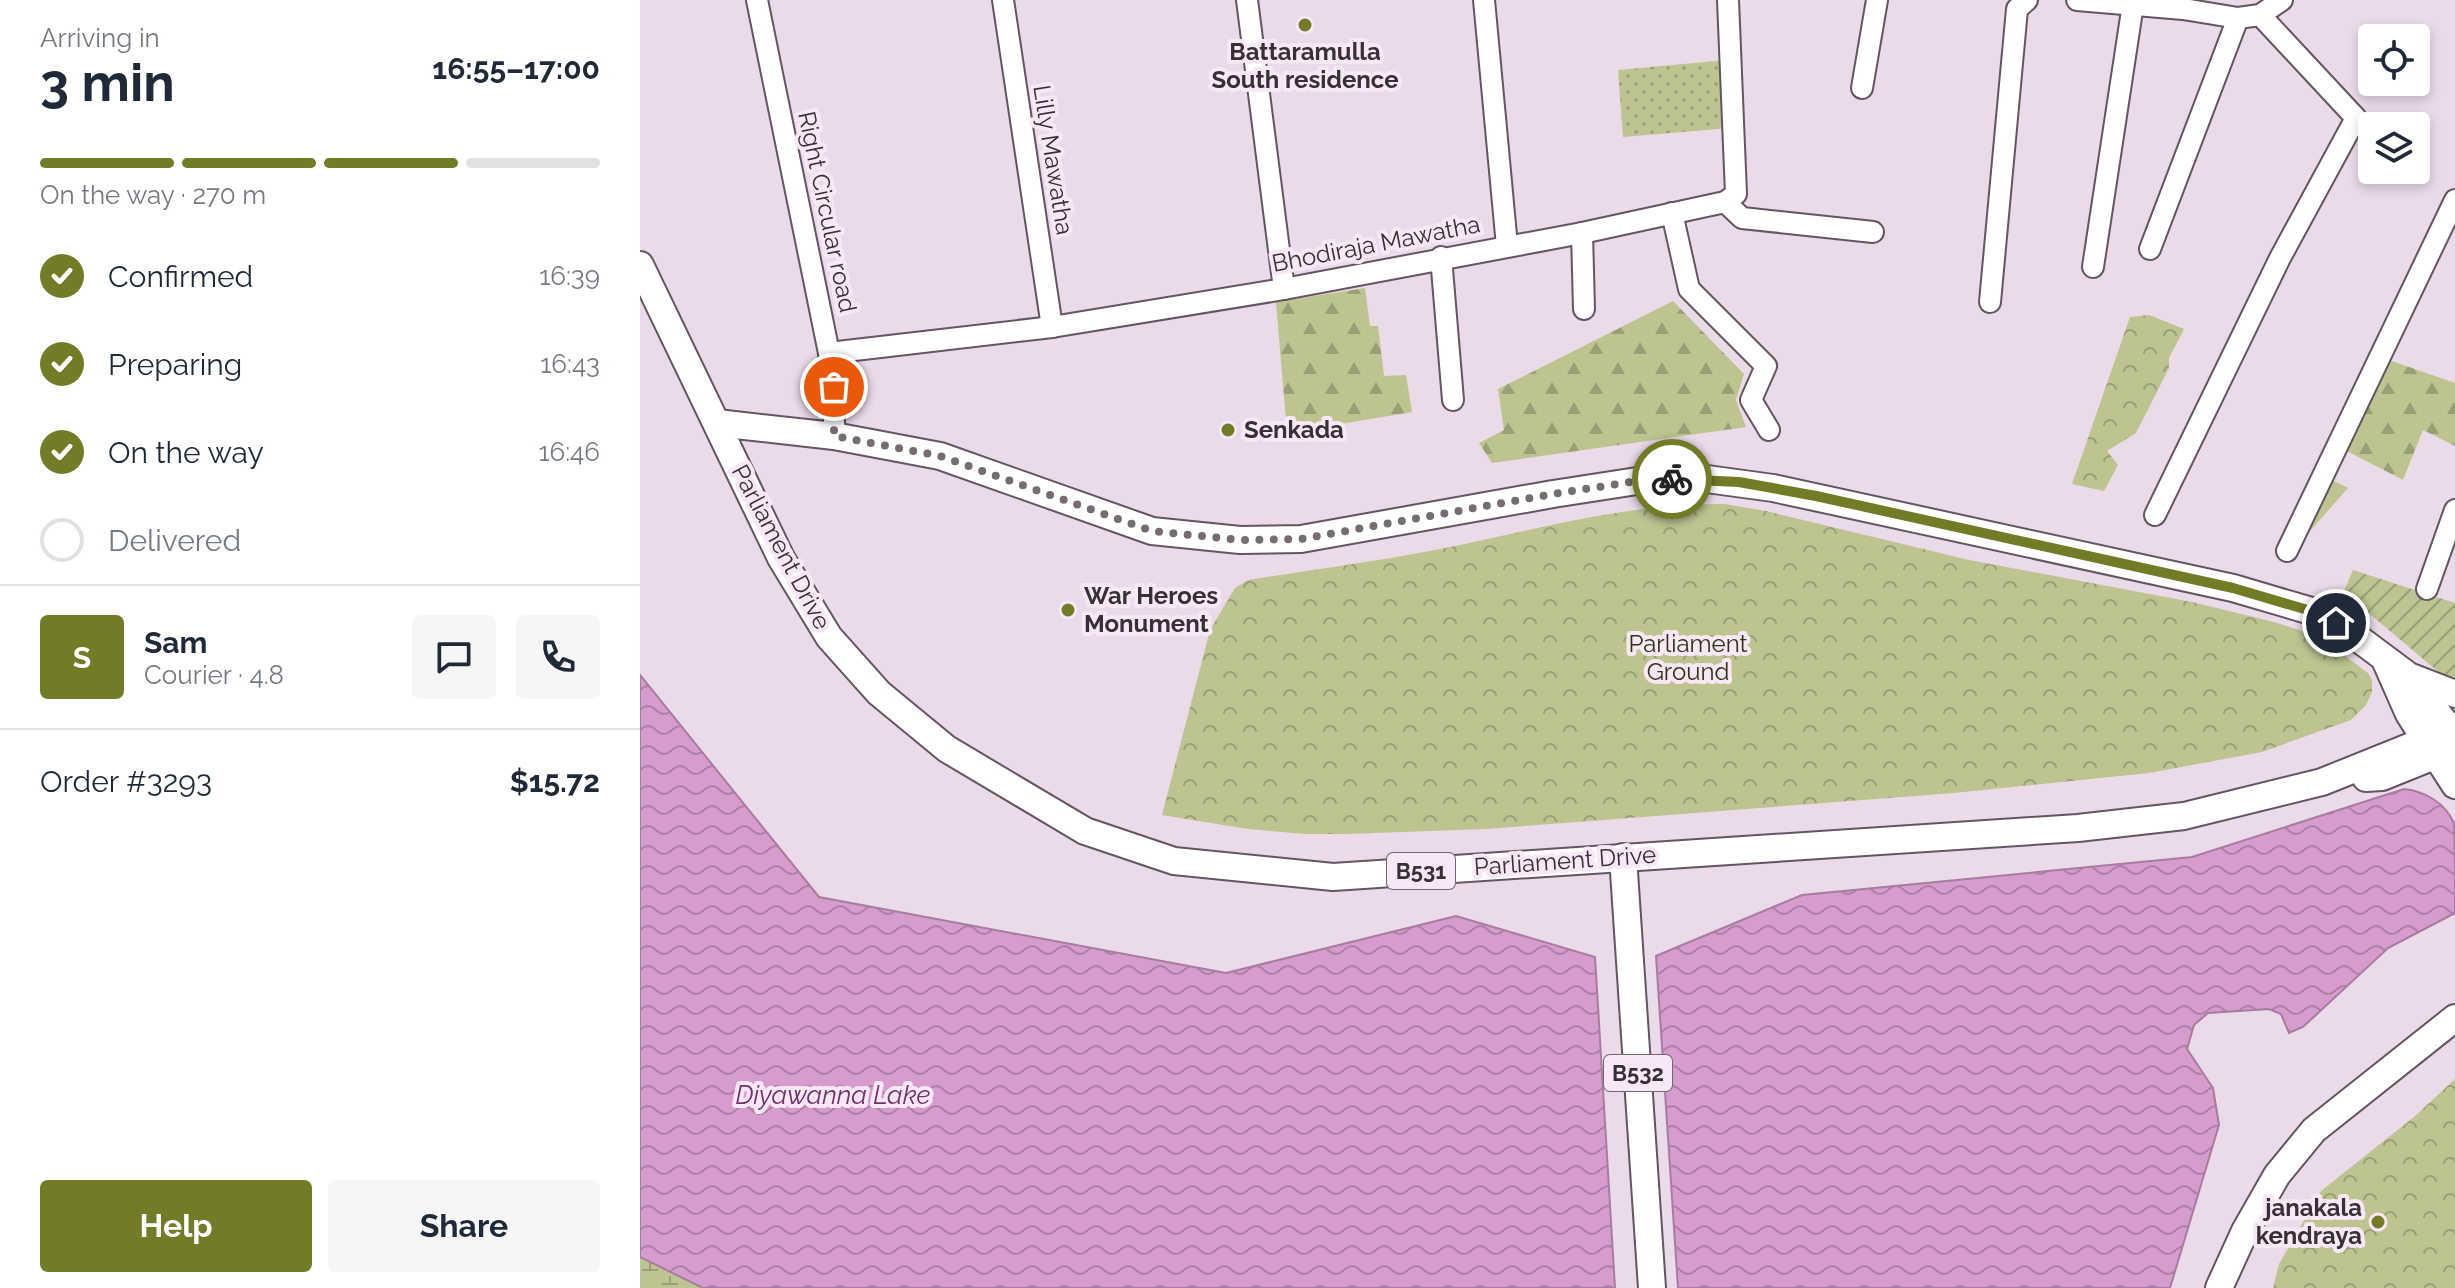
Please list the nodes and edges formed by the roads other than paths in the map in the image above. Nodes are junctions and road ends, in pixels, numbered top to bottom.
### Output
1 (757, 0) edge
2 (1003, 0) edge
3 (1247, 0) edge
4 (1484, 0) edge
5 (1728, 0) edge
6 (1877, 0) edge
7 (2027, 0) edge
8 (2077, 0) edge
9 (2084, 0) edge
10 (2282, 0) edge
11 (2133, 4) junction
12 (2260, 15) junction
13 (2238, 18) junction
14 (1862, 88) dead end
15 (2455, 200) edge
16 (1725, 202) junction
17 (1672, 213) junction
18 (1873, 232) dead end
19 (1582, 233) junction
20 (1507, 246) junction
21 (2150, 249) dead end
22 (1441, 257) junction
23 (640, 265) edge
24 (2093, 267) dead end
25 (1284, 289) junction
26 (1990, 302) dead end
27 (1584, 309) dead end
28 (1052, 327) junction
29 (829, 353) junction
30 (1453, 400) dead end
31 (717, 423) junction
32 (1769, 430) dead end
33 (834, 436) junction
34 (2455, 510) edge
35 (2155, 515) dead end
36 (2287, 551) dead end
37 (2427, 589) dead end
38 (2385, 659) junction
39 (2410, 677) junction
40 (2455, 694) edge
41 (2446, 739) edge
42 (2382, 777) junction
43 (2322, 782) junction
44 (2455, 787) edge
45 (1615, 857) junction
46 (2455, 1018) edge
47 (2455, 1040) edge
48 (1635, 1288) edge
49 (1652, 1288) edge
50 (2219, 1288) edge
51 (2234, 1288) edge

1 - 29 street, Right Circular road
2 - 28 street, Lilly Mawatha
3 - 25 street
4 - 20 street
5 - 16 street
6 - 14 street
7 - 26 street
8 - 9 street
9 - 11 street
10 - 12 street
11 - 13 street
11 - 24 street
12 - 13 street
12 - 35 street
13 - 21 street
15 - 36 street
16 - 17 street, Bhodiraja Mawatha
16 - 18 street
17 - 19 street, Bhodiraja Mawatha
17 - 32 street
19 - 20 street, Bhodiraja Mawatha
19 - 27 street
20 - 22 street, Bhodiraja Mawatha
22 - 25 street, Bhodiraja Mawatha
22 - 30 street
23 - 31 main road, Parliament Drive
25 - 28 street, Bhodiraja Mawatha
28 - 29 street, Bhodiraja Mawatha
29 - 33 street, Right Circular road
31 - 33 main road
31 - 45 main road, Parliament Drive / B531
33 - 38 main road
34 - 37 street
38 - 39 main road
38 - 41 main road
39 - 40 main road
39 - 41 main road
41 - 42 main road, Parliament Drive / B531
41 - 43 main road, Parliament Drive / B531
41 - 44 main road
42 - 43 main road, Parliament Drive / B531
42 - 44 main road, B531
43 - 45 main road, Parliament Drive / B531
45 - 48 main road, B532
45 - 49 main road, B532
46 - 50 main road
47 - 51 main road

